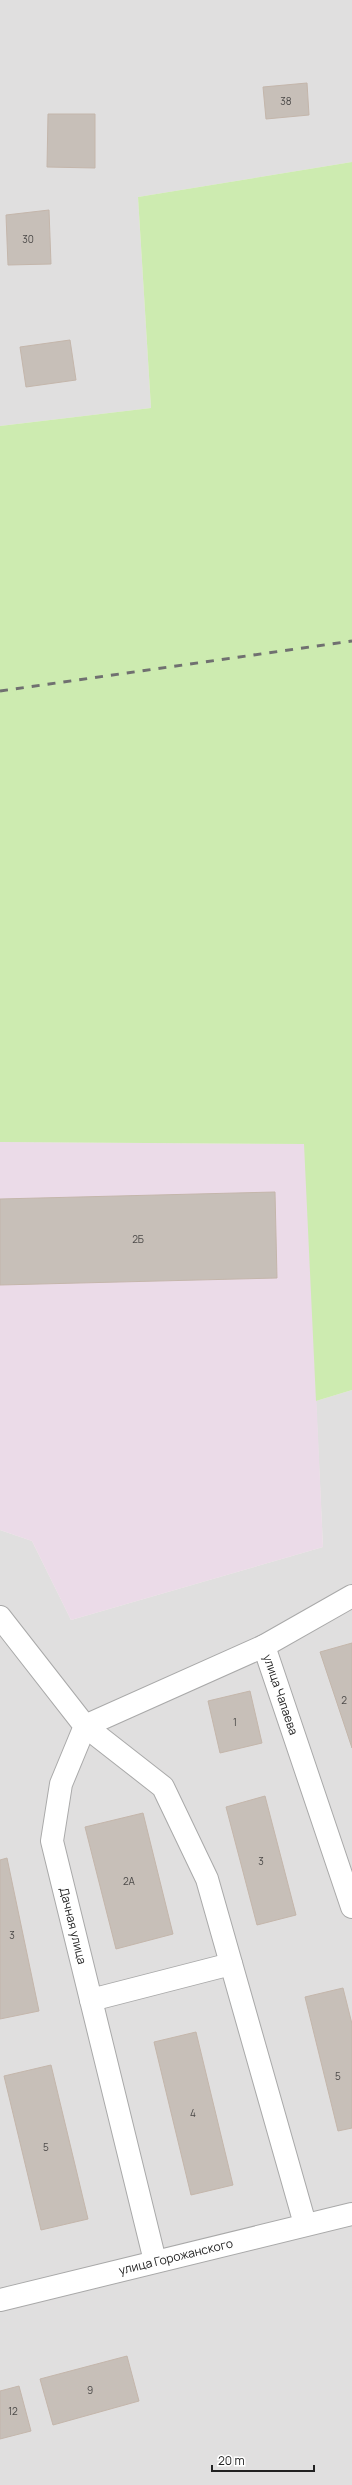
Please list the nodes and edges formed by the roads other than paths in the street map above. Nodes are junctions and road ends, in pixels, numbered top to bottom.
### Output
1 (352, 1596) edge
2 (0, 1617) edge
3 (264, 1646) junction
4 (85, 1726) junction
5 (352, 1907) edge
6 (231, 1964) junction
7 (91, 2000) junction
8 (352, 2214) edge
9 (305, 2224) junction
10 (154, 2262) junction
11 (0, 2300) edge

1 - 3 street
2 - 4 street
3 - 4 street, улица Чапаева
3 - 5 street, улица Чапаева
4 - 6 street
4 - 7 street, Дачная улица
6 - 7 street
6 - 9 street
7 - 10 street, Дачная улица
8 - 9 street, улица Горожанского
9 - 10 street, улица Горожанского
10 - 11 street, улица Горожанского

